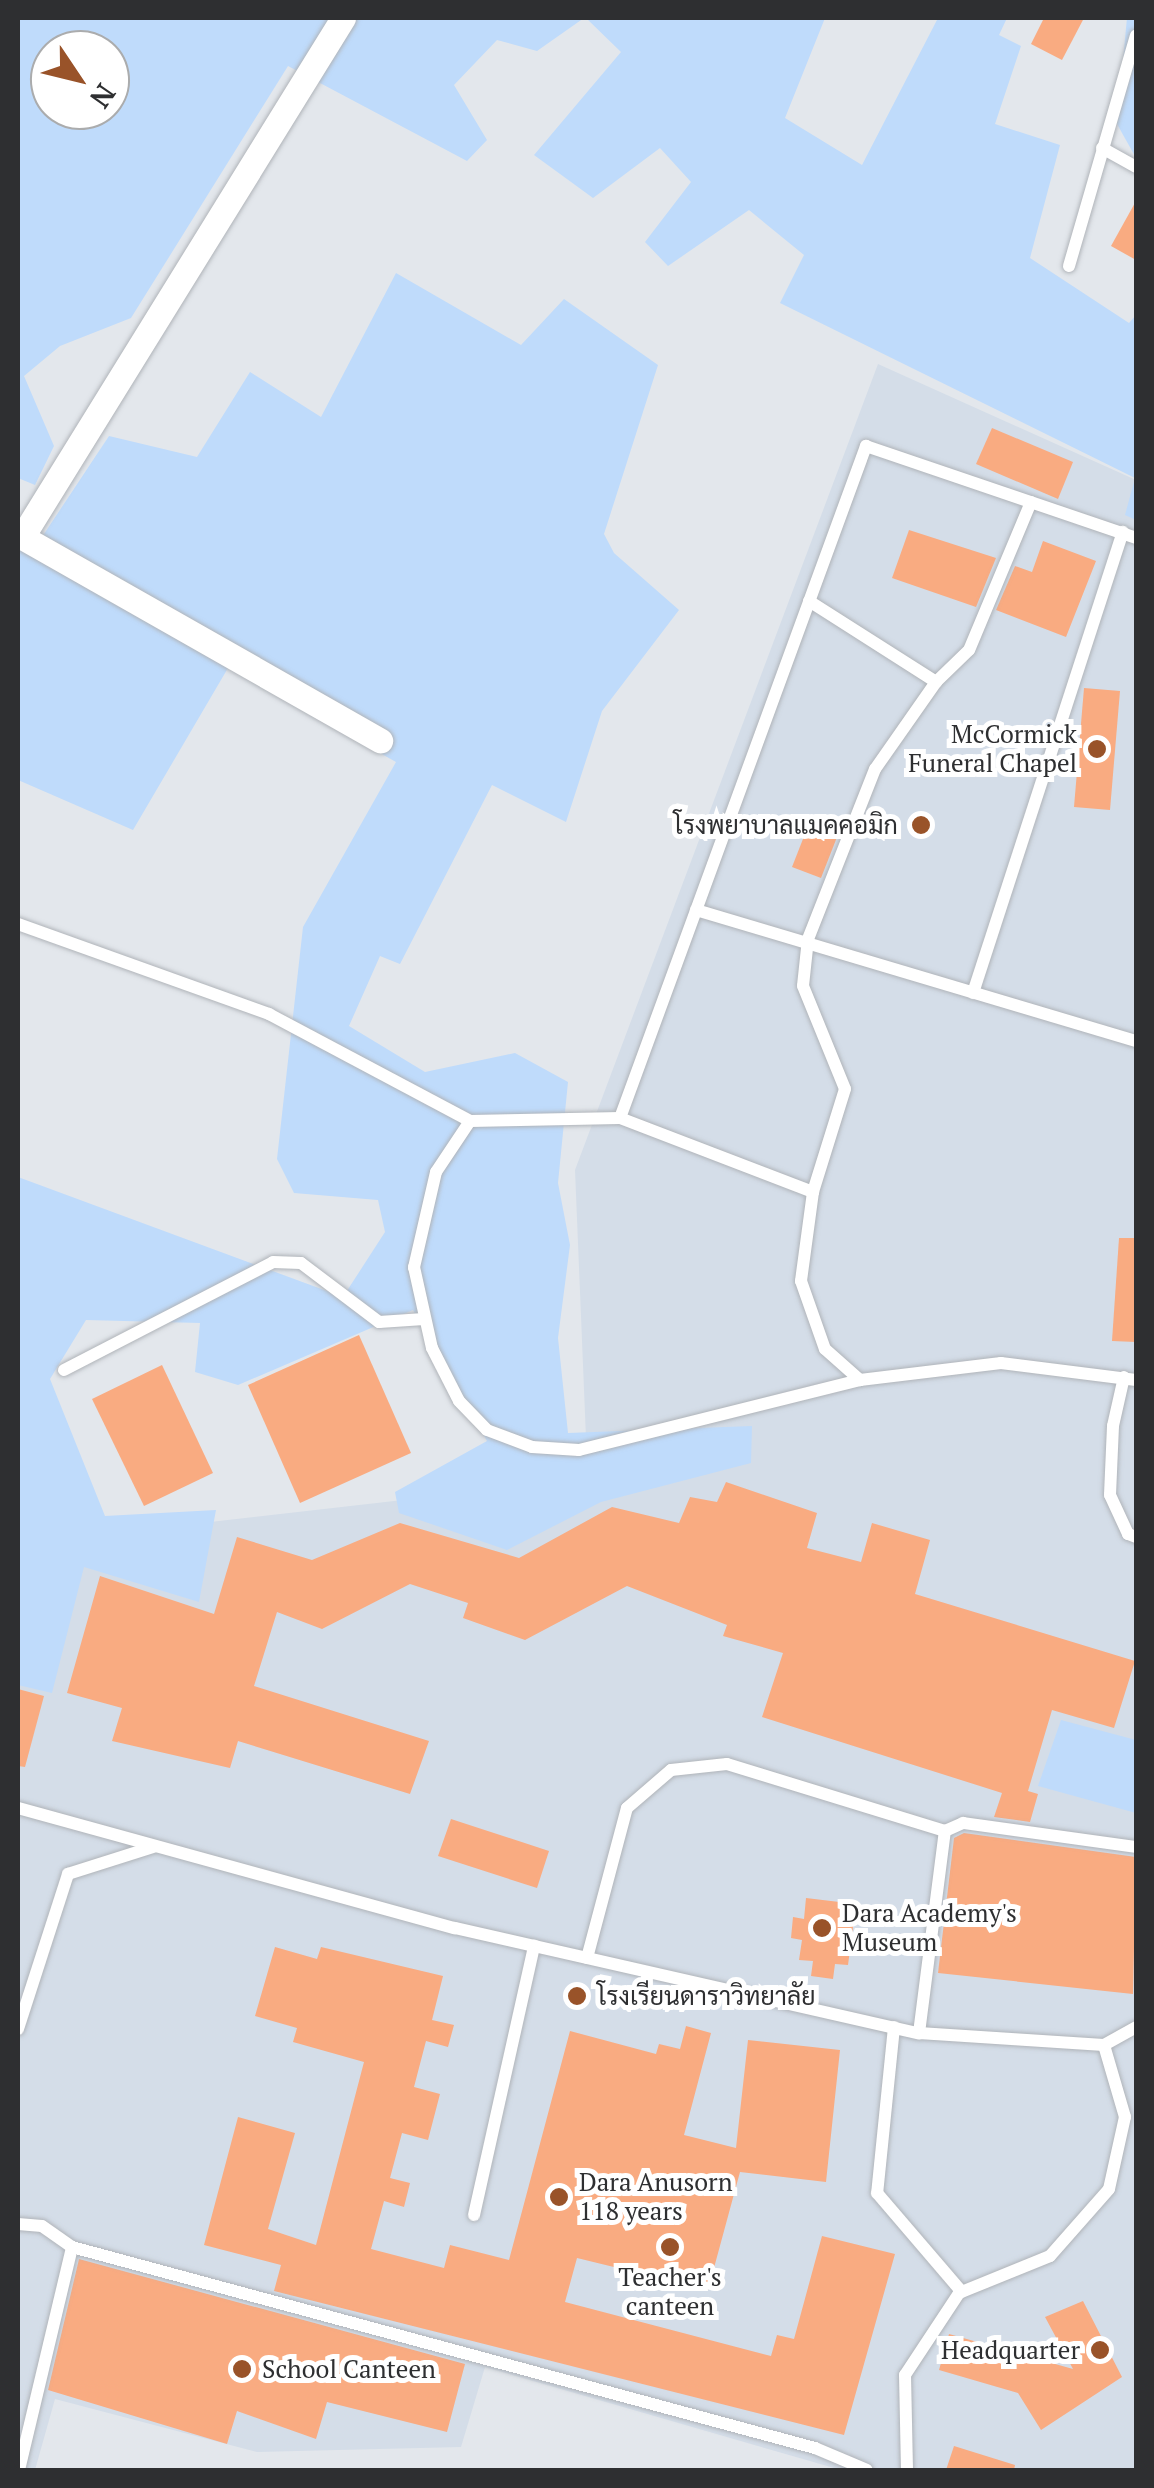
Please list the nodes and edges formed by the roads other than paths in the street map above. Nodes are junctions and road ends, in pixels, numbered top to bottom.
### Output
1 (342, 18) edge
2 (1136, 36) edge
3 (1102, 148) junction
4 (1136, 167) edge
5 (1069, 266) dead end
6 (1031, 502) junction
7 (1130, 535) edge
8 (809, 600) junction
9 (936, 682) junction
10 (380, 740) dead end
11 (696, 910) junction
12 (18, 924) edge
13 (808, 940) junction
14 (973, 993) junction
15 (1136, 1041) edge
16 (620, 1118) junction
17 (470, 1121) junction
18 (813, 1192) junction
19 (424, 1319) junction
20 (64, 1370) dead end
21 (1130, 1378) edge
22 (860, 1380) junction
23 (1136, 1537) edge
24 (18, 1808) edge
25 (945, 1832) junction
26 (156, 1846) junction
27 (1136, 1847) edge
28 (534, 1946) junction
29 (586, 1958) junction
30 (894, 2027) junction
31 (1136, 2027) edge
32 (18, 2029) edge
33 (919, 2033) junction
34 (1104, 2045) junction
35 (474, 2215) dead end
36 (18, 2224) edge
37 (72, 2247) junction
38 (962, 2292) junction
39 (19, 2470) edge
40 (867, 2470) edge
41 (907, 2470) edge

1 - 10 street
2 - 3 lane
3 - 4 lane
3 - 5 lane
6 - 7 lane
6 - 8 lane
6 - 9 lane
7 - 14 lane
8 - 9 lane
8 - 11 lane
9 - 13 lane
11 - 13 lane
11 - 16 lane
12 - 17 lane
13 - 14 lane
13 - 18 lane
14 - 15 lane
16 - 17 lane
16 - 18 lane
17 - 19 lane
18 - 22 lane
19 - 20 lane
19 - 22 lane
21 - 22 lane
21 - 23 lane
24 - 26 lane
25 - 27 lane
25 - 29 lane
25 - 33 lane
26 - 28 lane
26 - 32 lane
28 - 29 lane
28 - 35 lane
29 - 30 lane
30 - 33 lane
30 - 38 lane
31 - 34 lane
33 - 34 lane
34 - 38 lane
36 - 37 lane
37 - 39 lane
37 - 40 lane
38 - 41 lane

